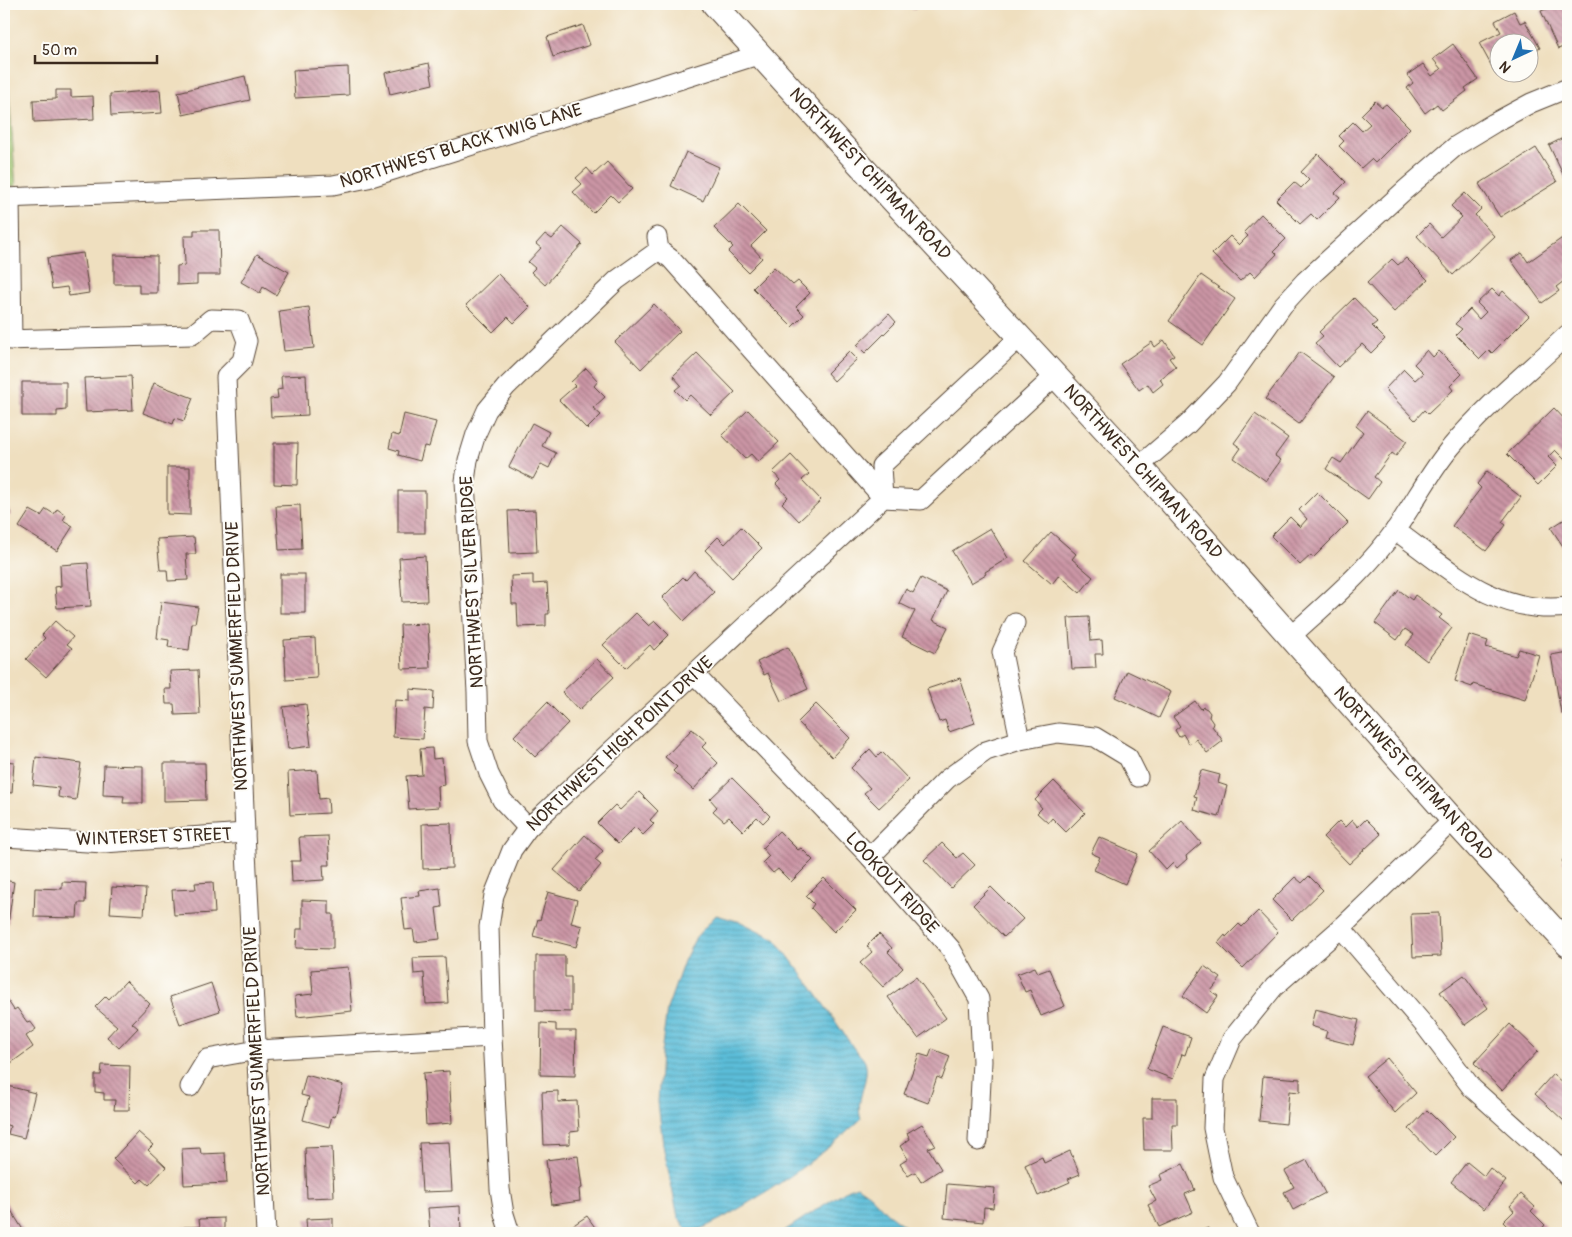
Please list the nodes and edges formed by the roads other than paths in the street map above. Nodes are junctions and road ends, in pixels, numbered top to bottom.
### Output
1 (714, 4) edge
2 (761, 54) junction
3 (1568, 88) edge
4 (7, 198) edge
5 (1568, 334) edge
6 (1020, 337) junction
7 (8, 340) edge
8 (1056, 375) junction
9 (1139, 466) junction
10 (883, 498) junction
11 (1395, 530) junction
12 (1568, 607) edge
13 (1015, 623) dead end
14 (1290, 637) junction
15 (694, 674) junction
16 (1020, 740) junction
17 (1138, 777) dead end
18 (1454, 820) junction
19 (528, 828) junction
20 (245, 833) junction
21 (4, 837) edge
22 (870, 857) junction
23 (1341, 928) junction
24 (1568, 945) edge
25 (492, 1037) junction
26 (257, 1050) junction
27 (190, 1087) dead end
28 (978, 1141) dead end
29 (1568, 1177) edge
30 (266, 1233) edge
31 (510, 1233) edge
32 (1250, 1233) edge

1 - 2 main road, NORTHWEST CHIPMAN ROAD
2 - 4 street, NORTHWEST BLACK TWIG LANE
2 - 6 main road, NORTHWEST CHIPMAN ROAD
3 - 9 street
4 - 7 street, NORTHWEST SUMMERFIELD DRIVE
5 - 11 street
6 - 8 main road, NORTHWEST CHIPMAN ROAD
6 - 10 street
7 - 20 street, NORTHWEST SUMMERFIELD DRIVE
8 - 9 main road, NORTHWEST CHIPMAN ROAD
8 - 10 street
9 - 14 main road, NORTHWEST CHIPMAN ROAD
10 - 15 street, NORTHWEST HIGH POINT DRIVE
10 - 19 street, NORTHWEST SILVER RIDGE
11 - 12 street
11 - 14 street
13 - 16 street
14 - 18 main road, NORTHWEST CHIPMAN ROAD
15 - 19 street, NORTHWEST HIGH POINT DRIVE
15 - 22 street, LOOKOUT RIDGE
16 - 17 street
16 - 22 street
18 - 23 street
18 - 24 main road, NORTHWEST CHIPMAN ROAD
19 - 25 street, NORTHWEST HIGH POINT DRIVE
20 - 21 street, WINTERSET STREET
20 - 26 street, NORTHWEST SUMMERFIELD DRIVE
22 - 28 street, LOOKOUT RIDGE
23 - 29 street
23 - 32 street
25 - 26 street
25 - 31 street, NORTHWEST HIGH POINT DRIVE
26 - 27 street
26 - 30 street, NORTHWEST SUMMERFIELD DRIVE

